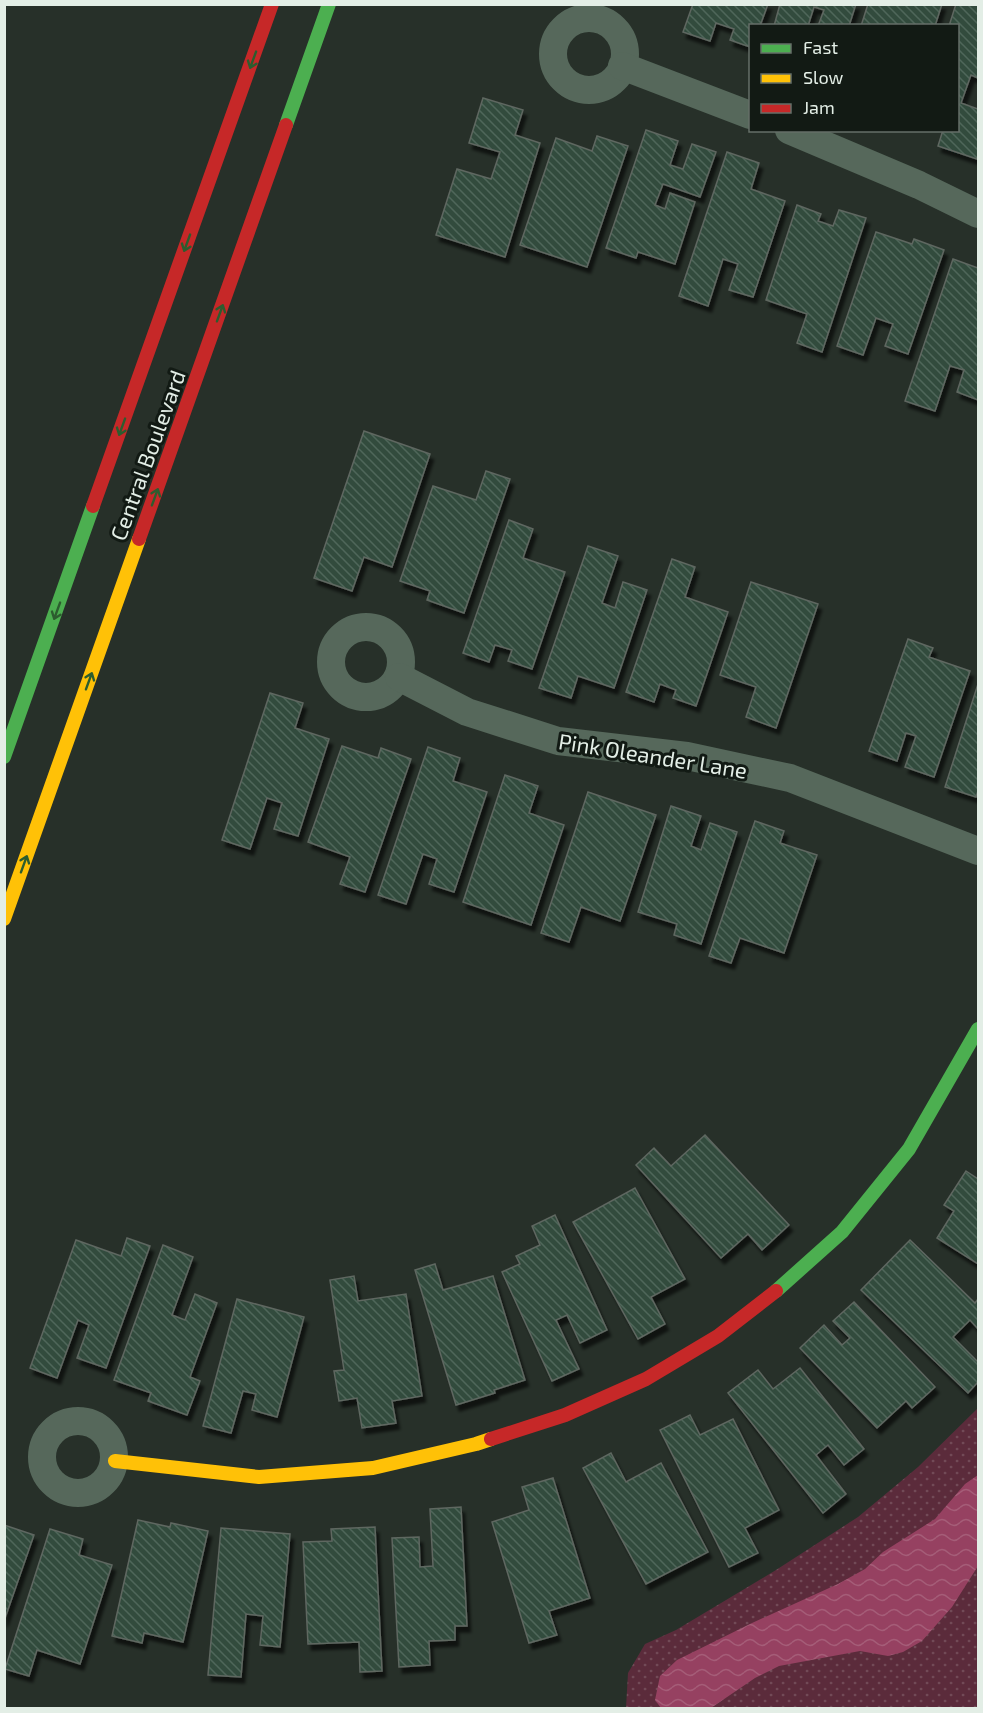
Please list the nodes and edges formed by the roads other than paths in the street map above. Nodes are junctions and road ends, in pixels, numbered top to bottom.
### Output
1 (272, 4) edge
2 (329, 4) edge
3 (622, 66) dead end
4 (749, 115) edge
5 (794, 132) edge
6 (978, 214) edge
7 (399, 677) dead end
8 (4, 757) edge
9 (978, 851) edge
10 (4, 919) edge
11 (978, 1029) edge
12 (115, 1461) dead end

1 -> 8 street, Central Boulevard
10 -> 2 street, Central Boulevard
3 - 4 street
5 - 6 street
7 - 9 street, Pink Oleander Lane
11 - 12 street

